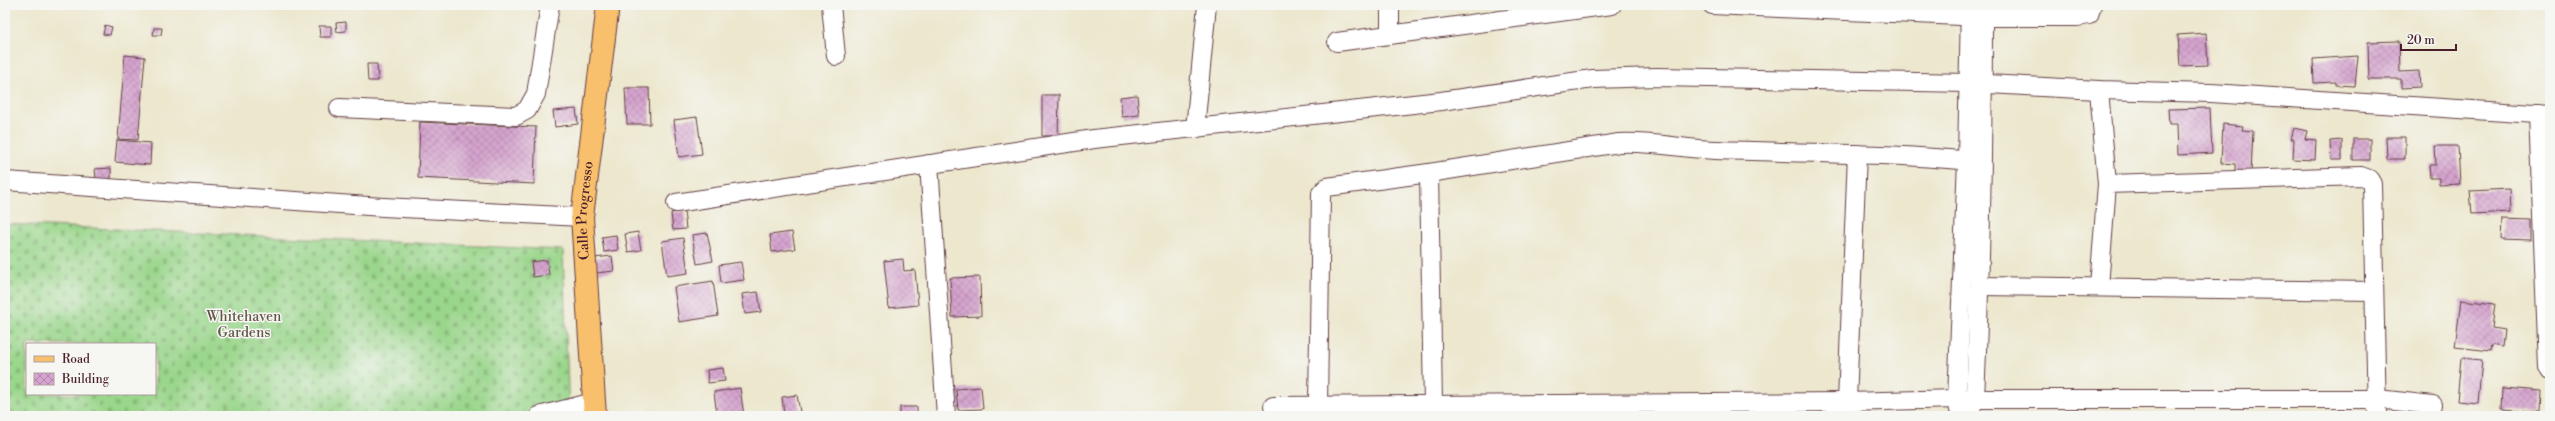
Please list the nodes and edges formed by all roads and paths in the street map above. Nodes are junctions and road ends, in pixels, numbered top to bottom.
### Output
1 (550, 5) edge
2 (608, 5) edge
3 (831, 5) edge
4 (1208, 5) edge
5 (1390, 5) edge
6 (1612, 5) edge
7 (1712, 5) edge
8 (2092, 5) edge
9 (1759, 6) edge
10 (1865, 8) edge
11 (1976, 10) edge
12 (1390, 35) junction
13 (1337, 42) dead end
14 (836, 56) dead end
15 (1976, 84) junction
16 (2099, 90) junction
17 (339, 108) dead end
18 (2544, 114) edge
19 (1196, 129) junction
20 (1857, 154) junction
21 (1974, 162) junction
22 (929, 164) junction
23 (1429, 173) junction
24 (5, 181) edge
25 (2107, 184) junction
26 (676, 203) dead end
27 (582, 217) junction
28 (1980, 286) junction
29 (2099, 287) junction
30 (2374, 291) junction
31 (2550, 371) edge
32 (1847, 402) junction
33 (1318, 405) junction
34 (1433, 405) junction
35 (1964, 405) edge
36 (2433, 405) dead end
37 (1273, 406) dead end
38 (2377, 407) edge
39 (595, 409) edge
40 (538, 416) edge
41 (946, 416) edge
42 (1968, 416) edge

1 - 17 street
2 - 27 main road, Calle Progresso
3 - 14 street
4 - 19 street
5 - 12 street
6 - 12 street
7 - 9 street
8 - 11 street
9 - 10 street
10 - 11 street
11 - 15 street
12 - 13 street
15 - 16 street
15 - 19 street
15 - 21 street
16 - 18 street
16 - 25 street
18 - 31 street
19 - 22 street
20 - 21 street
20 - 23 street
20 - 32 street
21 - 28 street
21 - 35 street
22 - 26 street
22 - 41 street
23 - 33 street
23 - 34 street
24 - 27 street
25 - 29 street
25 - 30 street
27 - 39 main road, Calle Progresso
28 - 29 street
28 - 35 street
29 - 30 street
30 - 38 street
32 - 34 street
32 - 35 street
33 - 34 street
33 - 37 street
35 - 38 street
35 - 42 street
36 - 38 street
39 - 40 street

